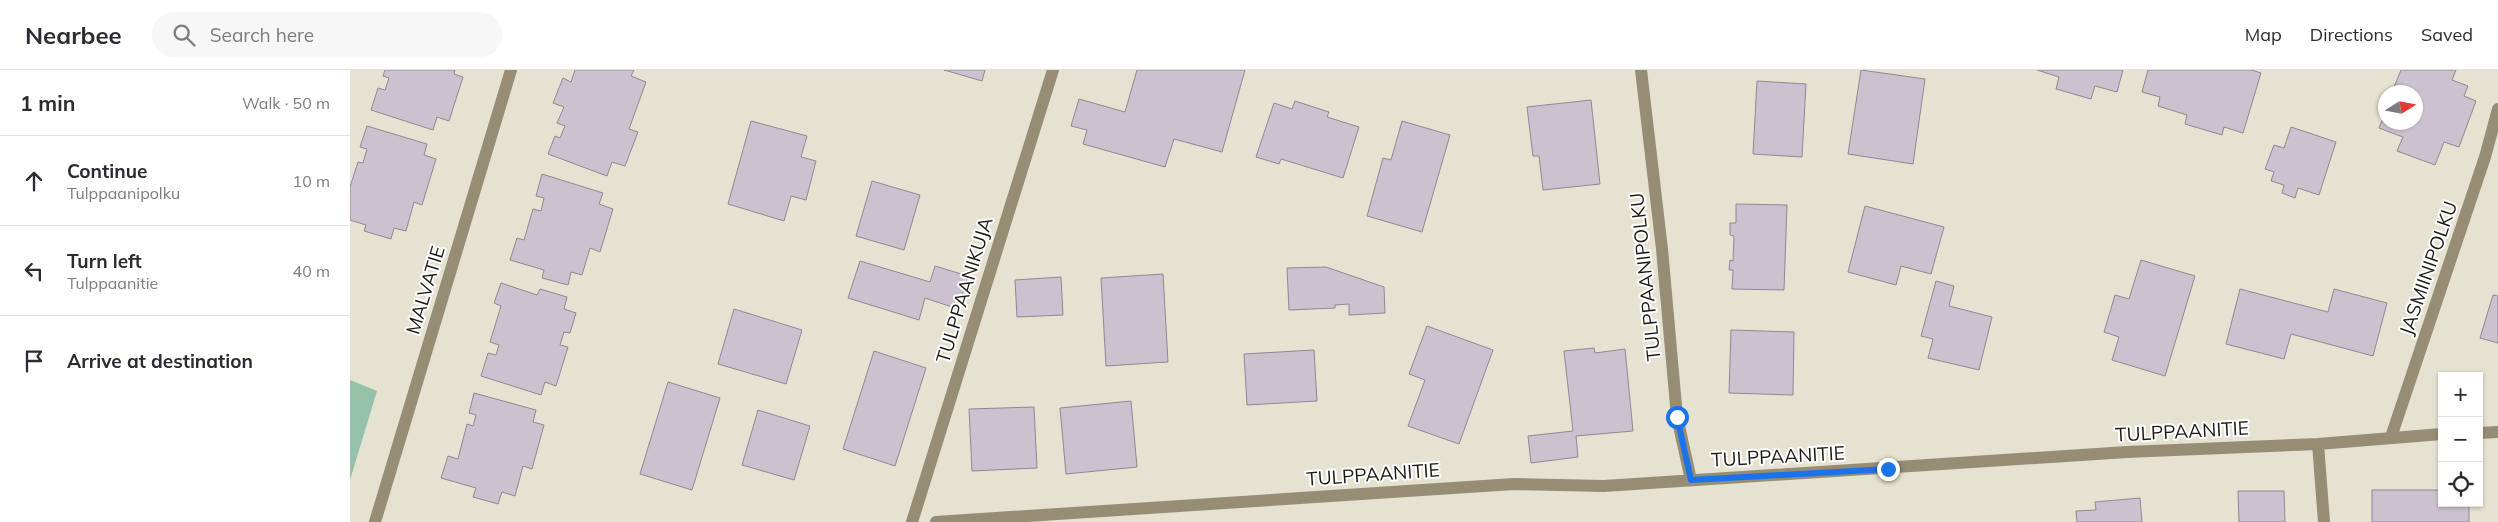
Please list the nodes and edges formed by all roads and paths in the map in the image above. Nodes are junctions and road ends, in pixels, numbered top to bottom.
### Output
1 (511, 70) edge
2 (1052, 70) edge
3 (1641, 70) edge
4 (2498, 109) edge
5 (2483, 432) edge
6 (2498, 432) edge
7 (2438, 434) edge
8 (2391, 437) junction
9 (2318, 444) junction
10 (1691, 480) junction
11 (375, 522) edge
12 (912, 522) edge
13 (936, 522) edge
14 (2324, 522) edge

1 - 11 street, MALVATIE
2 - 12 street, TULPPAANIKUJA
3 - 10 street, TULPPAANIPOLKU
4 - 8 street, JASMIINIPOLKU
5 - 6 street
7 - 8 street, TULPPAANITIE
8 - 9 street, TULPPAANITIE
9 - 10 street, TULPPAANITIE
9 - 14 street
10 - 13 street, TULPPAANITIE

